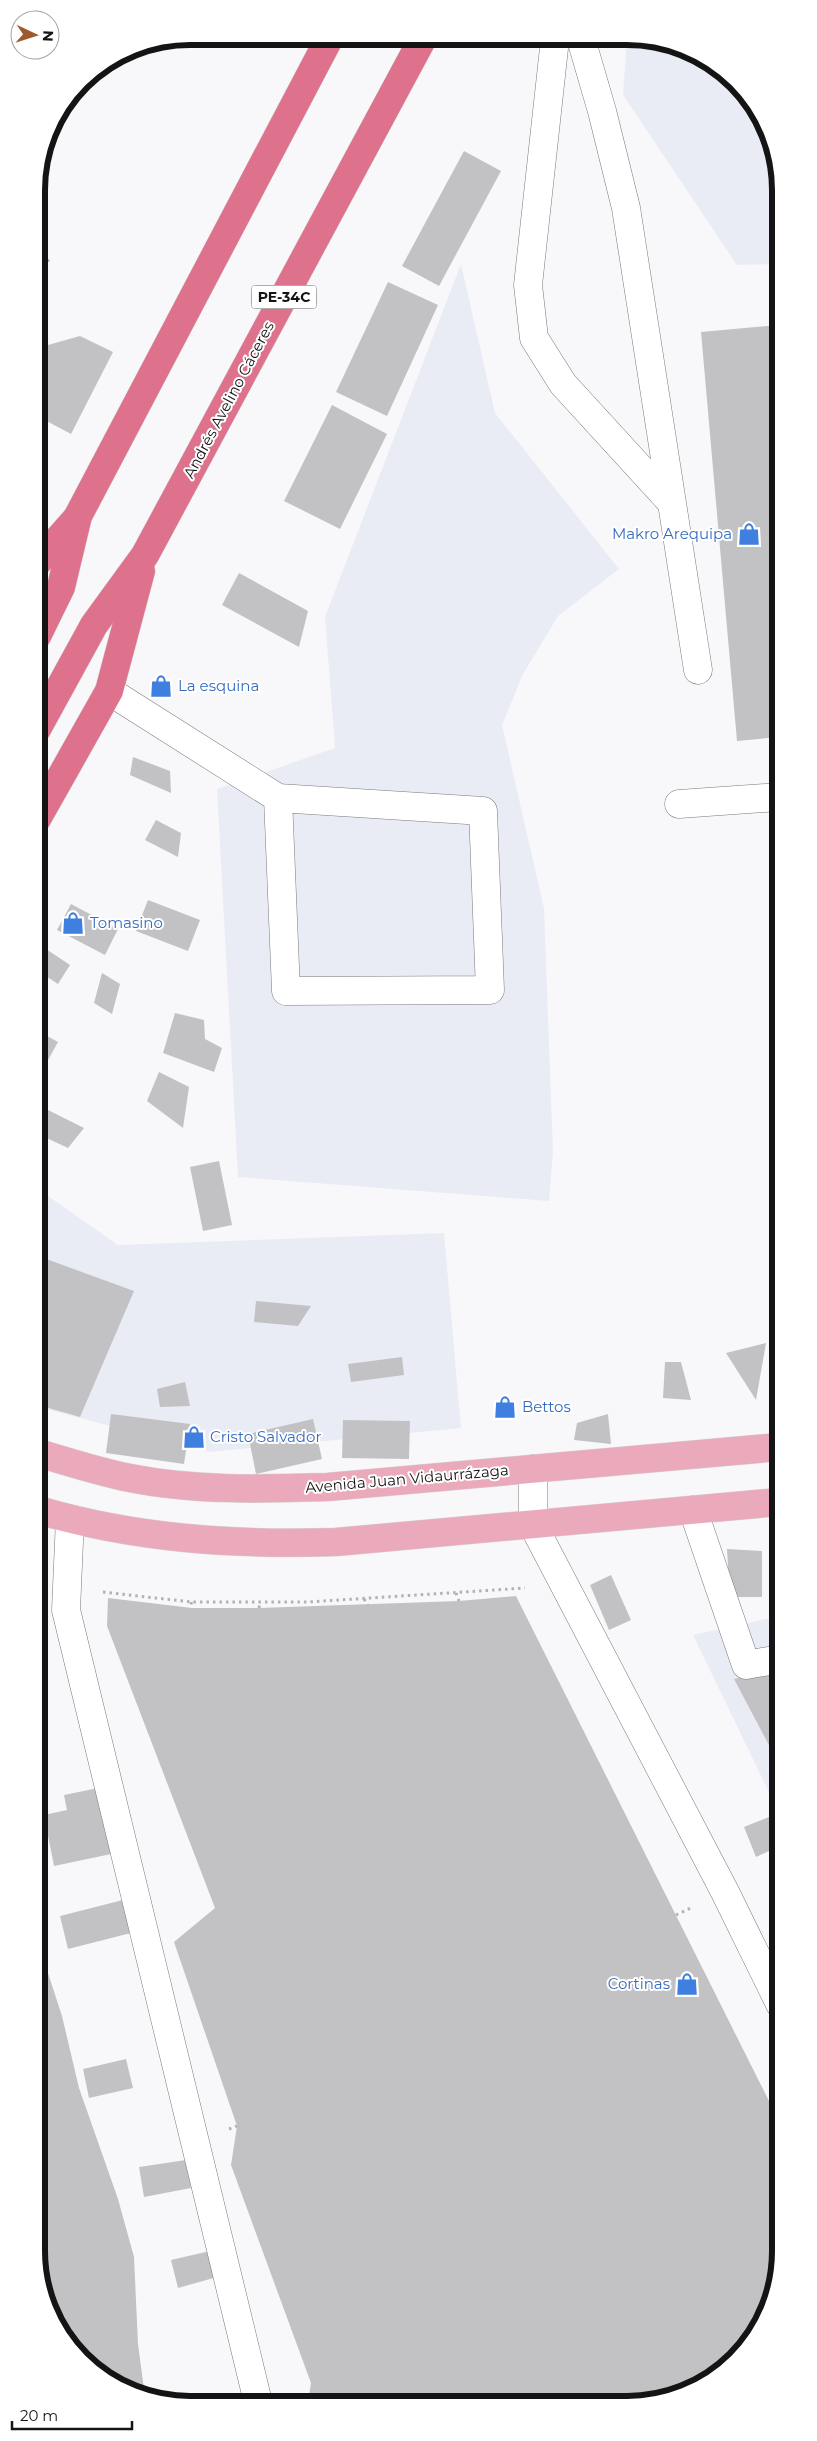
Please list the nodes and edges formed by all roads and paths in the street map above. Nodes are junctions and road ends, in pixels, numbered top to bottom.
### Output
1 (326, 45) edge
2 (419, 45) edge
3 (554, 45) edge
4 (583, 45) edge
5 (45, 248) edge
6 (50, 264) dead end
7 (671, 502) junction
8 (78, 516) junction
9 (45, 554) edge
10 (146, 555) junction
11 (45, 620) edge
12 (698, 670) dead end
13 (109, 691) junction
14 (45, 715) edge
15 (772, 797) edge
16 (278, 798) junction
17 (680, 804) dead end
18 (45, 805) edge
19 (772, 1448) edge
20 (45, 1455) edge
21 (532, 1469) junction
22 (772, 1503) edge
23 (693, 1510) junction
24 (45, 1512) edge
25 (70, 1519) junction
26 (533, 1525) junction
27 (564, 1585) junction
28 (67, 1588) junction
29 (456, 1593) junction
30 (145, 1596) junction
31 (364, 1599) junction
32 (460, 1601) dead end
33 (148, 1602) dead end
34 (191, 1602) junction
35 (260, 1602) junction
36 (308, 1602) junction
37 (368, 1605) dead end
38 (192, 1608) dead end
39 (259, 1608) dead end
40 (311, 1608) dead end
41 (772, 1660) edge
42 (772, 1988) edge
43 (257, 2396) edge

1 - 8 highway
2 - 10 highway, Andrés Avelino Cáceres / PE-34C
3 - 7 lane
4 - 7 lane
5 - 6 path
7 - 12 lane
8 - 9 highway
8 - 11 highway
10 - 13 highway
10 - 14 highway, Andrés Avelino Cáceres / PE-34C
13 - 16 lane
13 - 18 highway
15 - 17 lane
16 - 16 lane
19 - 21 main road, Avenida Juan Vidaurrázaga
20 - 21 main road, Avenida Juan Vidaurrázaga
21 - 26 lane
22 - 23 main road
23 - 26 main road
23 - 41 lane
24 - 25 main road
25 - 26 main road
25 - 28 lane
26 - 27 lane
27 - 29 path
27 - 42 lane
28 - 30 path
28 - 43 lane
29 - 31 path
29 - 32 path
30 - 33 path
30 - 34 path
31 - 36 path
31 - 37 path
34 - 35 path
34 - 38 path
35 - 36 path
35 - 39 path
36 - 40 path

